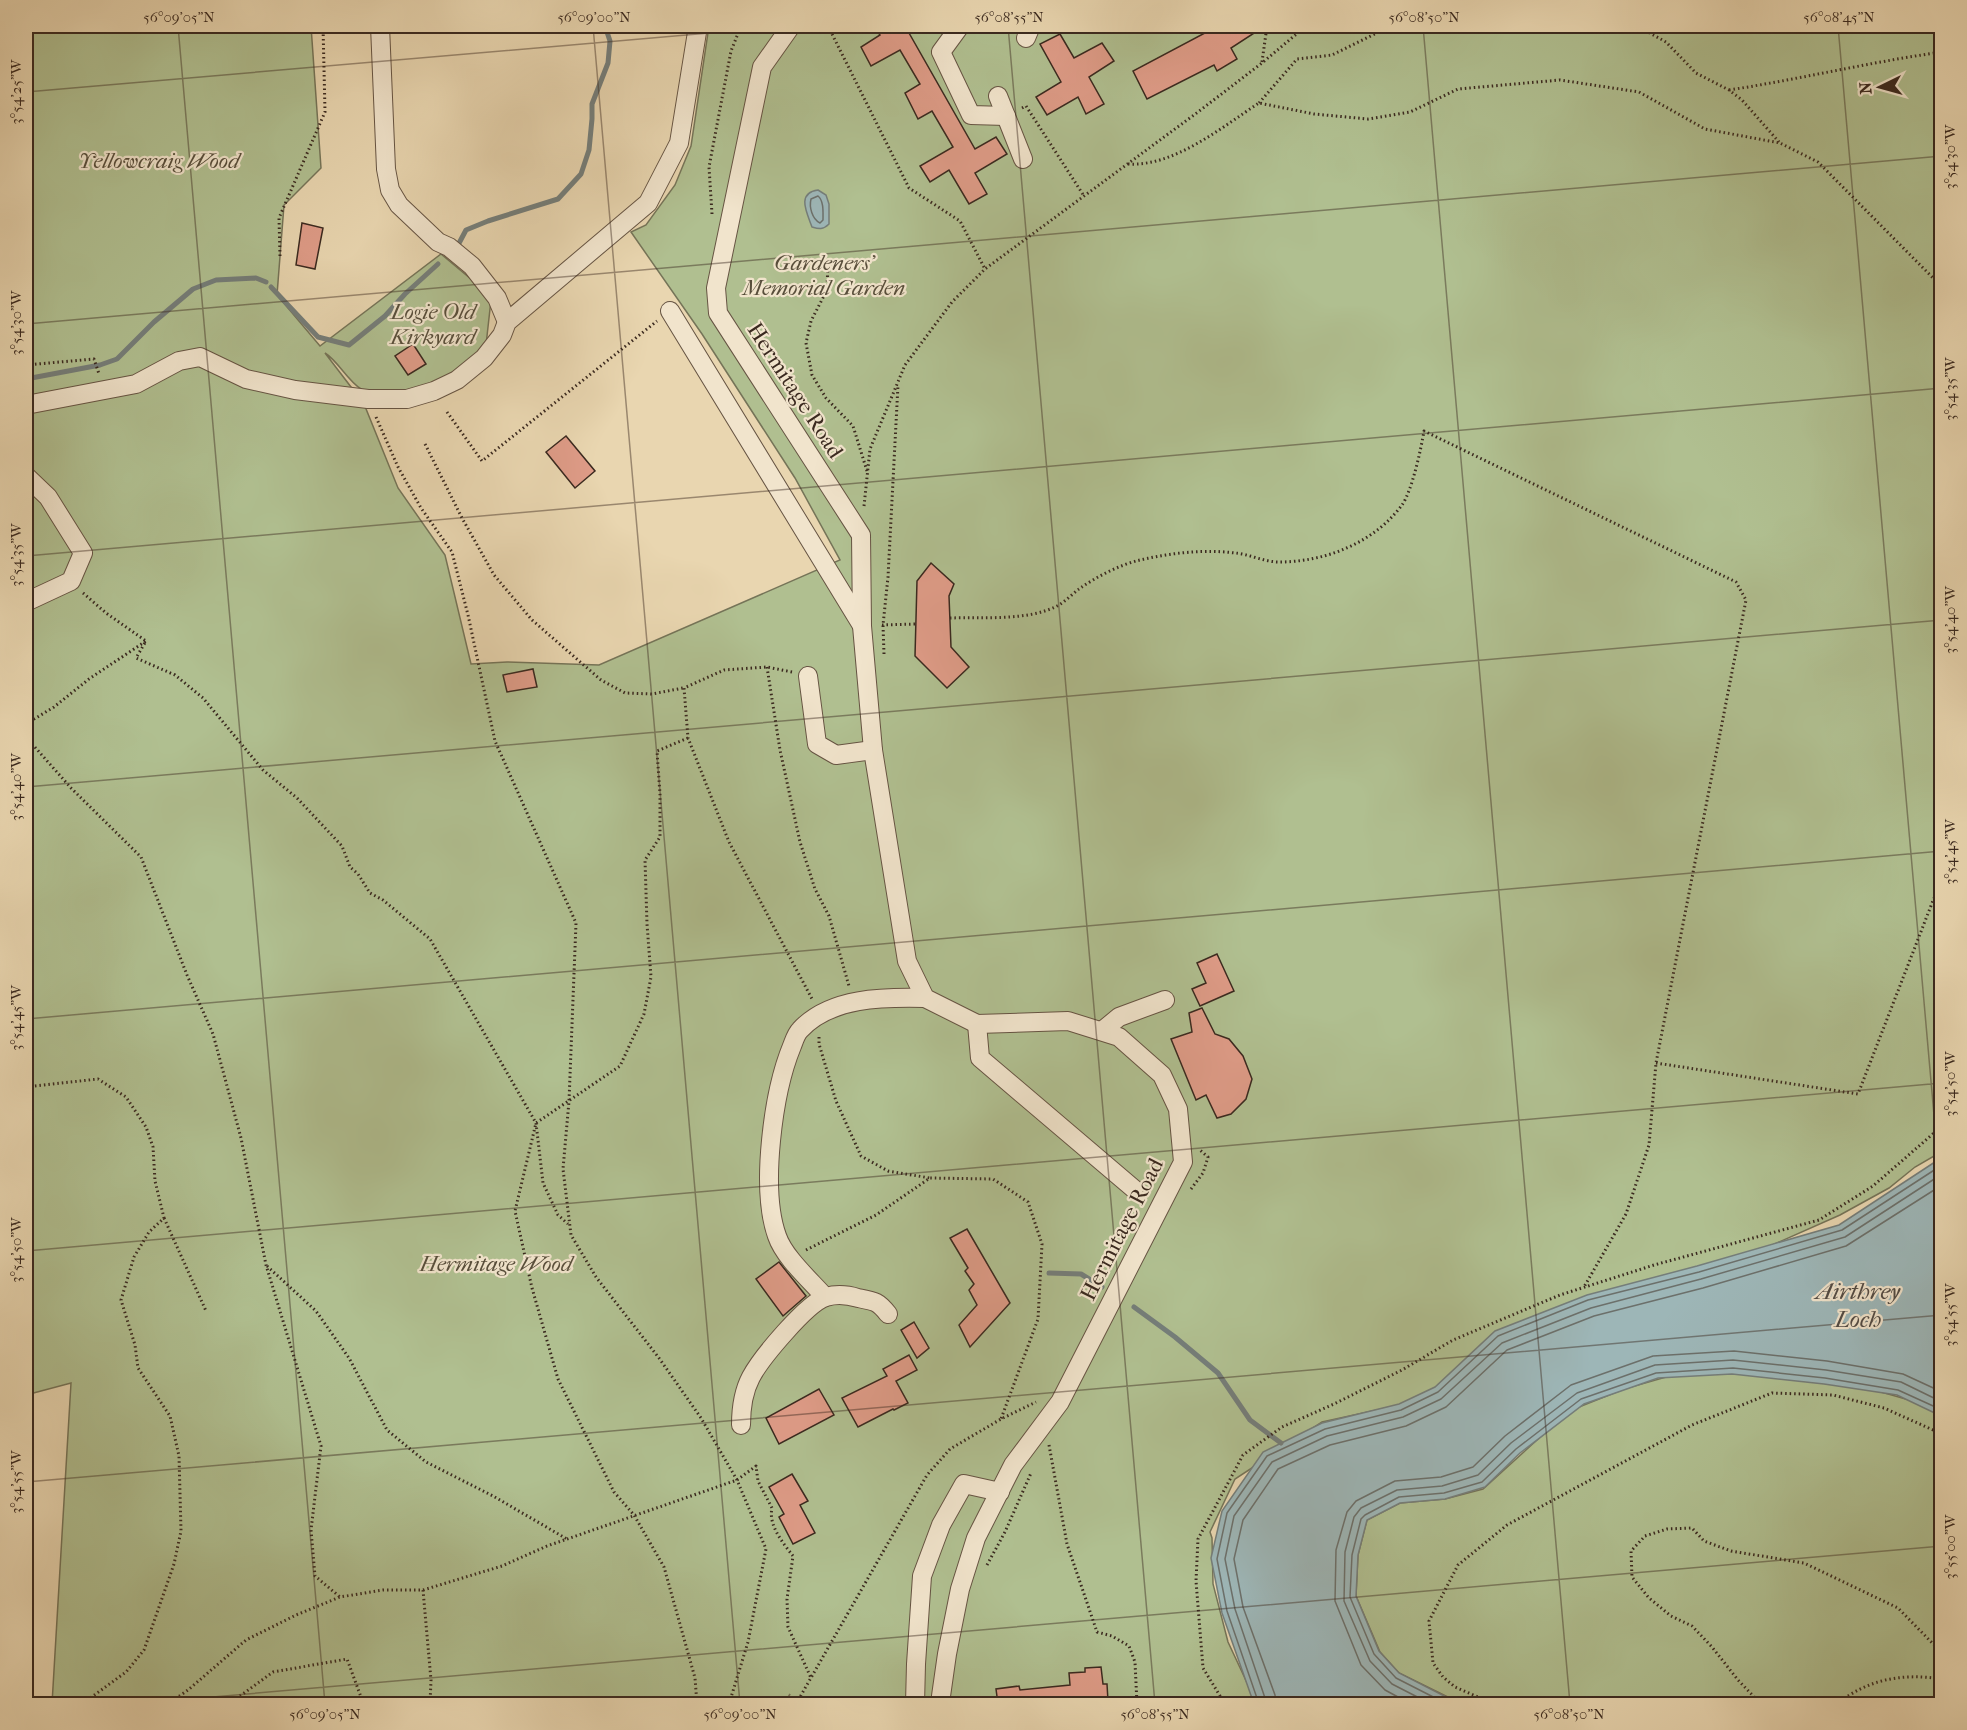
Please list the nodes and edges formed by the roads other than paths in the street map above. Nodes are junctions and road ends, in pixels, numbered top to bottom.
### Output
1 (380, 26) edge
2 (698, 26) edge
3 (791, 26) edge
4 (960, 26) edge
5 (998, 96) dead end
6 (1006, 116) junction
7 (1023, 159) dead end
8 (670, 311) road end
9 (507, 322) junction
10 (26, 405) edge
11 (26, 476) edge
12 (26, 602) edge
13 (862, 626) junction
14 (808, 676) road end
15 (873, 750) junction
16 (925, 998) junction
17 (1165, 1000) dead end
18 (977, 1024) junction
19 (1102, 1031) junction
20 (1134, 1189) dead end
21 (825, 1297) junction
22 (888, 1314) dead end
23 (741, 1425) dead end
24 (1000, 1492) junction
25 (915, 1704) edge
26 (942, 1704) edge

1 - 9 street
2 - 9 street
3 - 13 street, Hermitage Road
4 - 6 street
5 - 6 street
6 - 7 street
8 - 13 street
9 - 10 street
11 - 12 street
13 - 15 street
14 - 15 street
15 - 16 street
16 - 18 street, Hermitage Road
16 - 21 street
17 - 19 street
18 - 19 street, Hermitage Road
18 - 20 street
19 - 24 street, Hermitage Road
21 - 22 street
21 - 23 street
24 - 25 street
24 - 26 street, Hermitage Road

